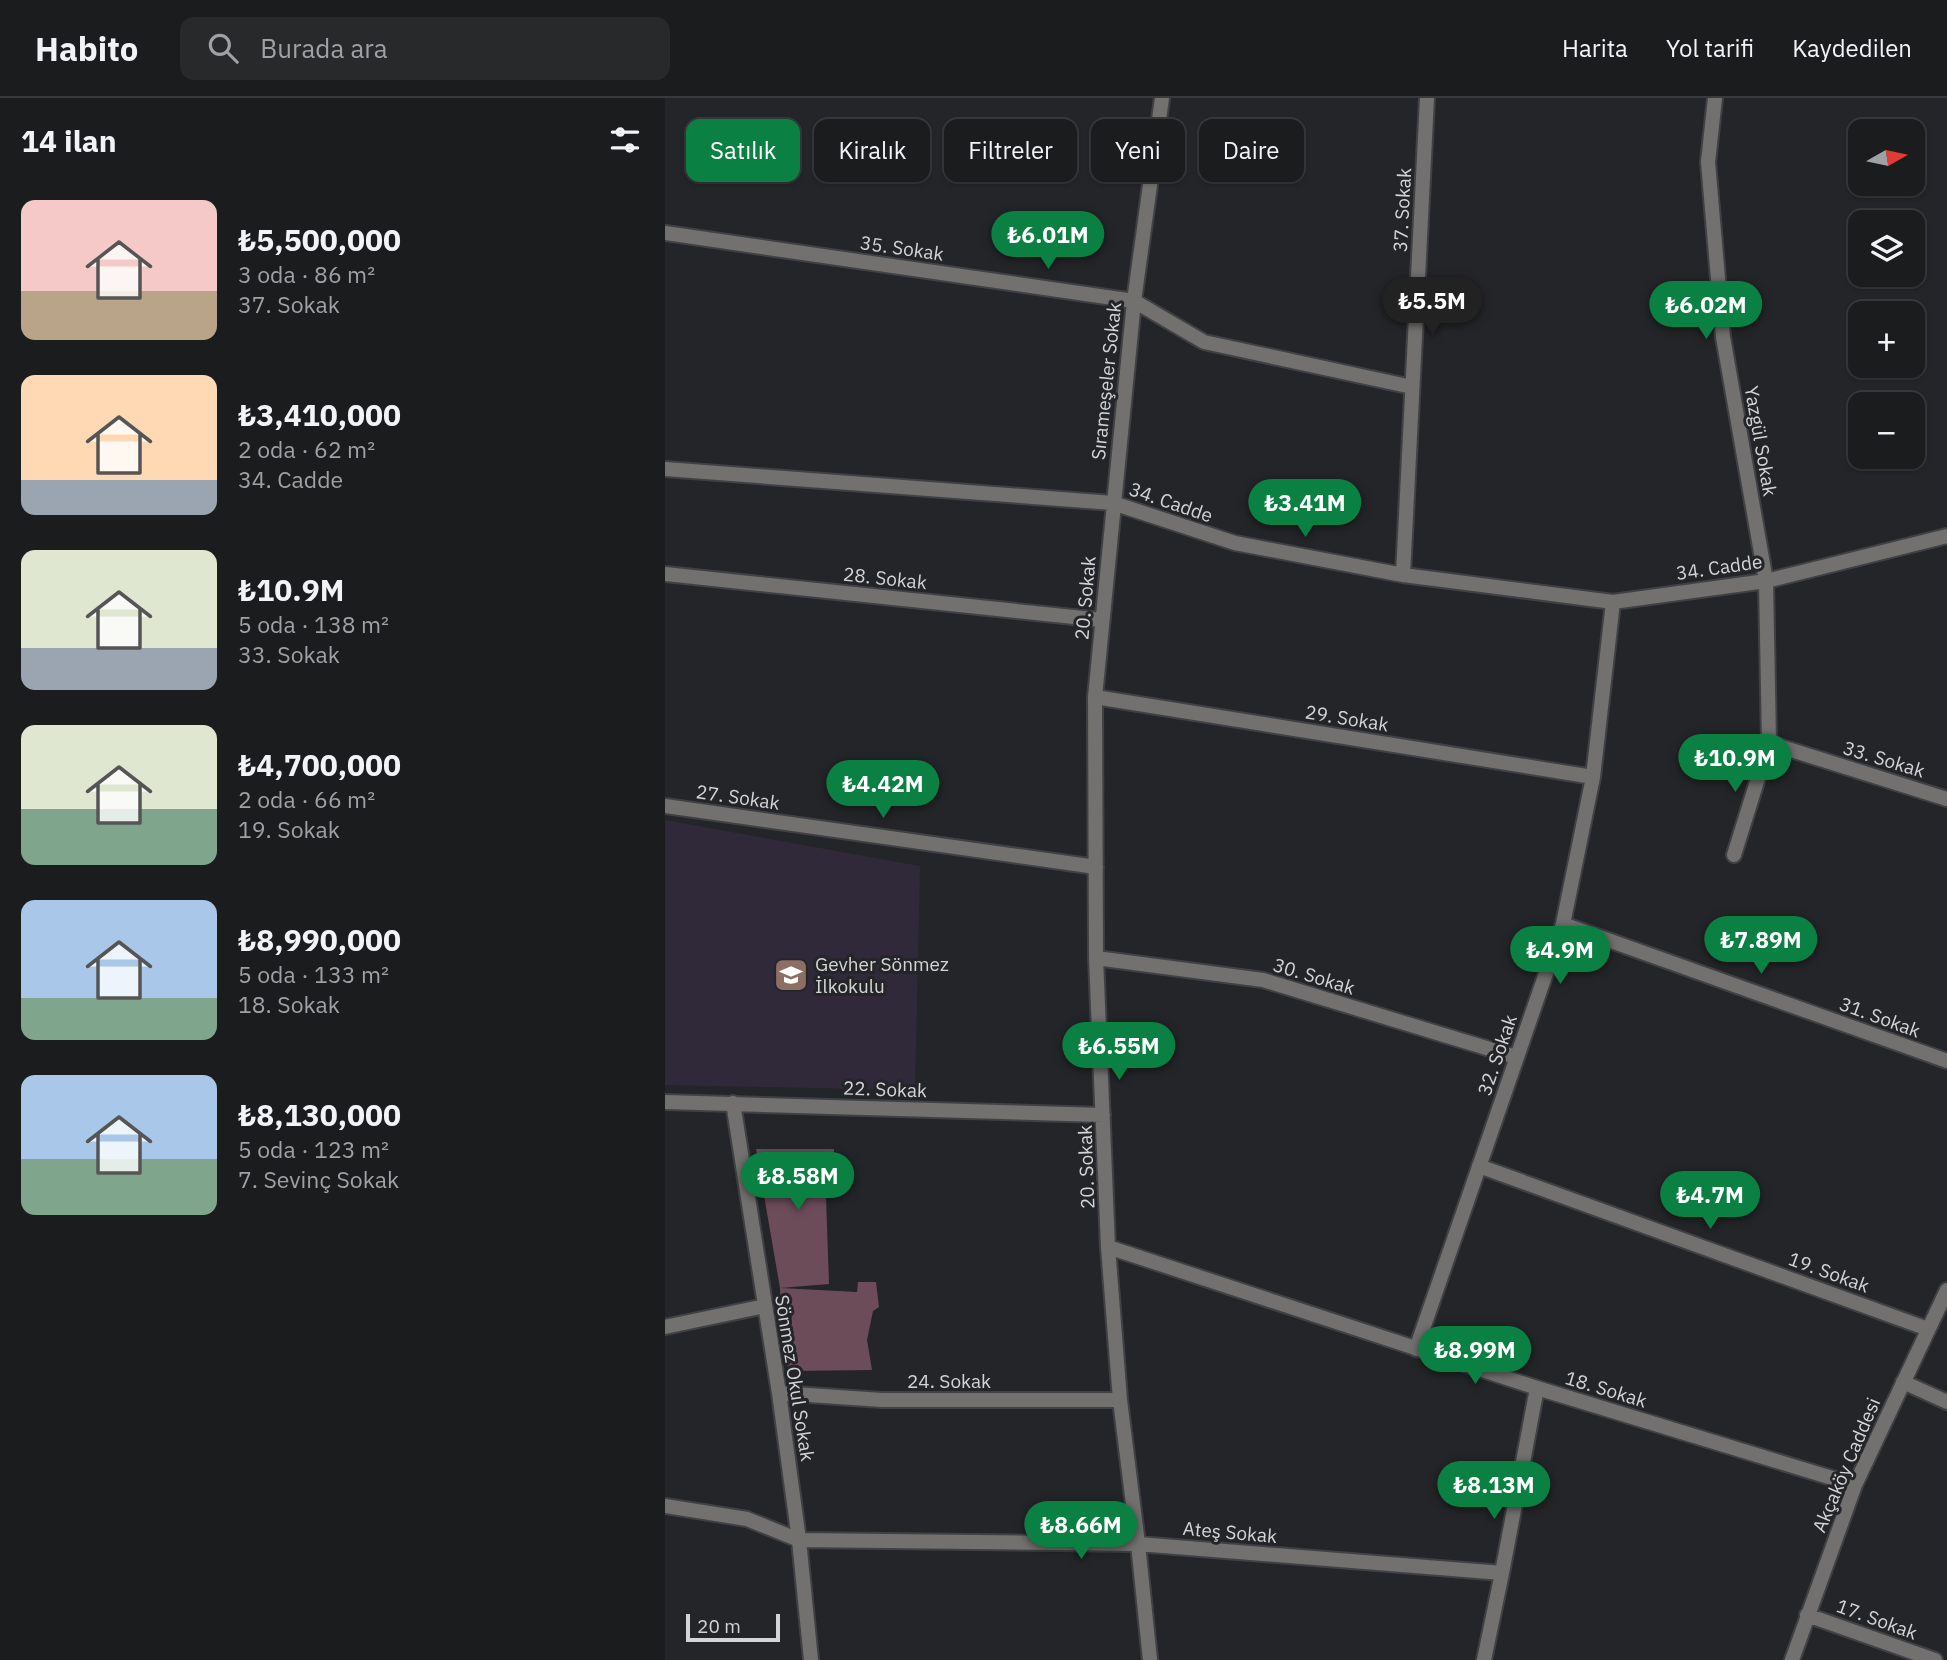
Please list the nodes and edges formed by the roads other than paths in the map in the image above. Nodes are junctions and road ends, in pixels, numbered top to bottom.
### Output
1 (1162, 98) edge
2 (1427, 98) edge
3 (1716, 98) edge
4 (665, 233) edge
5 (1134, 301) junction
6 (1412, 387) junction
7 (665, 469) edge
8 (1113, 503) junction
9 (1947, 536) edge
10 (665, 574) edge
11 (1403, 575) junction
12 (1766, 581) junction
13 (1613, 601) junction
14 (1101, 620) junction
15 (1095, 697) junction
16 (1769, 743) junction
17 (1593, 777) junction
18 (1947, 799) edge
19 (665, 806) edge
20 (1734, 855) dead end
21 (1096, 867) junction
22 (1563, 924) junction
23 (1096, 958) junction
24 (1516, 1057) junction
25 (1947, 1061) edge
26 (665, 1102) edge
27 (733, 1103) junction
28 (1103, 1115) junction
29 (1479, 1166) junction
30 (1108, 1247) junction
31 (1947, 1290) edge
32 (765, 1306) junction
33 (665, 1327) edge
34 (1928, 1329) junction
35 (1416, 1349) junction
36 (1903, 1382) junction
37 (1537, 1388) junction
38 (779, 1393) junction
39 (1120, 1400) junction
40 (1947, 1402) edge
41 (1855, 1485) junction
42 (665, 1506) edge
43 (799, 1540) junction
44 (1138, 1544) junction
45 (1502, 1573) junction
46 (1807, 1615) junction
47 (811, 1660) edge
48 (1150, 1660) edge
49 (1483, 1660) edge
50 (1792, 1660) edge
51 (1935, 1660) edge

1 - 5 street, Sırameşeler Sokak
2 - 6 street, 37. Sokak
3 - 12 street, Yazgül Sokak
4 - 5 street, 35. Sokak
5 - 6 street, 35. Sokak
5 - 8 street, Sırameşeler Sokak
6 - 11 street, 37. Sokak
7 - 8 street, 34. Cadde
8 - 11 street, 34. Cadde
8 - 14 street, 20. Sokak
9 - 12 street, 34. Cadde
10 - 14 street, 28. Sokak
11 - 13 street, 34. Cadde
12 - 13 street, 34. Cadde
12 - 16 street
13 - 17 street, 32. Sokak
14 - 15 street, 20. Sokak
15 - 17 street, 29. Sokak
15 - 21 street, 20. Sokak
16 - 18 street, 33. Sokak
16 - 20 street
17 - 22 street, 32. Sokak
19 - 21 street, 27. Sokak
21 - 23 street, 20. Sokak
22 - 24 street, 32. Sokak
22 - 25 street, 31. Sokak
23 - 24 street, 30. Sokak
23 - 28 street, 20. Sokak
24 - 29 street, 32. Sokak
26 - 27 street, 22. Sokak
27 - 28 street, 22. Sokak
27 - 32 street, Sönmez Okul Sokak
28 - 30 street, 20. Sokak
29 - 34 street, 19. Sokak
29 - 35 street, 32. Sokak
30 - 35 street, 18. Sokak
30 - 39 street, 20. Sokak
31 - 34 street, Akçaköy Caddesi
32 - 33 street
32 - 38 street, Sönmez Okul Sokak
34 - 36 street, Akçaköy Caddesi
35 - 37 street, 18. Sokak
36 - 40 street
36 - 41 street, Akçaköy Caddesi
37 - 41 street, 18. Sokak
37 - 45 street
38 - 39 street, 24. Sokak
38 - 43 street, Sönmez Okul Sokak
39 - 44 street, 20. Sokak
41 - 46 street, Akçaköy Caddesi
42 - 43 street, Ateş Sokak
43 - 44 street, Ateş Sokak
43 - 47 street, Sönmez Okul Sokak
44 - 45 street, Ateş Sokak
44 - 48 street, 20. Sokak
45 - 49 street
46 - 50 street, Akçaköy Caddesi
46 - 51 street, 17. Sokak

